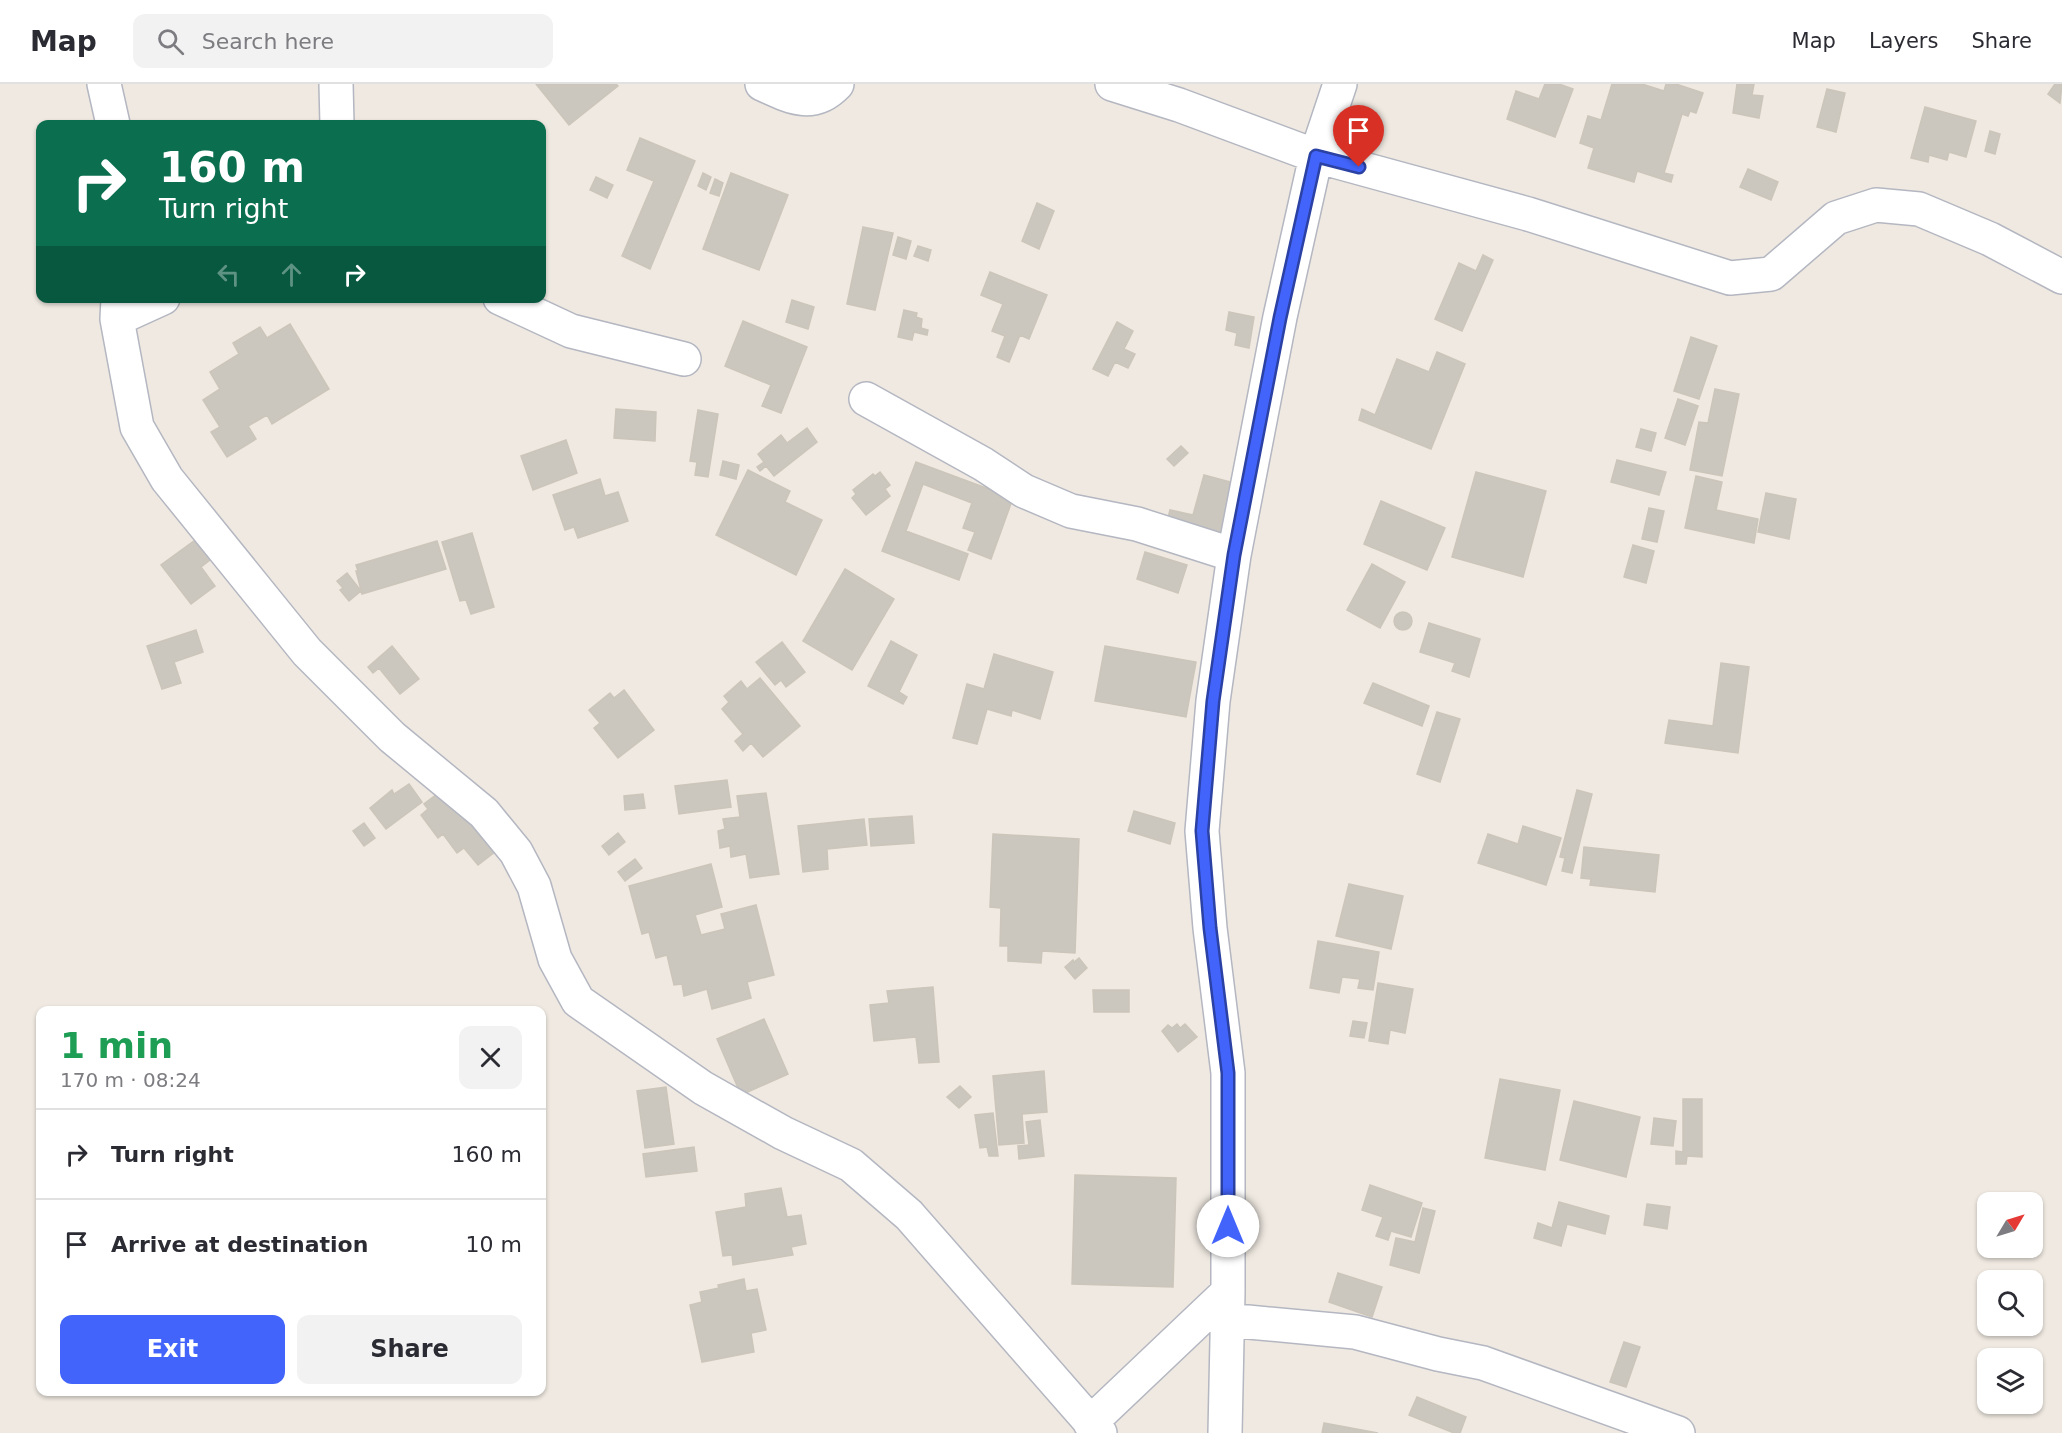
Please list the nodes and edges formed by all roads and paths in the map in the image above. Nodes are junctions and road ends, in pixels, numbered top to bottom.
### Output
1 (104, 84) edge
2 (336, 84) edge
3 (762, 84) edge
4 (837, 84) edge
5 (1112, 84) edge
6 (1340, 84) edge
7 (112, 120) edge
8 (337, 120) edge
9 (1316, 156) junction
10 (2062, 277) edge
11 (142, 303) edge
12 (512, 303) edge
13 (117, 309) edge
14 (684, 359) dead end
15 (866, 399) dead end
16 (1234, 555) junction
17 (1228, 1306) junction
18 (1095, 1428) edge
19 (1225, 1433) edge
20 (1678, 1433) edge

1 - 7 street
2 - 8 street
3 - 4 street
5 - 9 street
6 - 9 street
9 - 10 street
9 - 16 street
11 - 13 street
12 - 14 street
13 - 18 street
15 - 16 street
16 - 17 street
17 - 18 street
17 - 19 street
17 - 20 street

